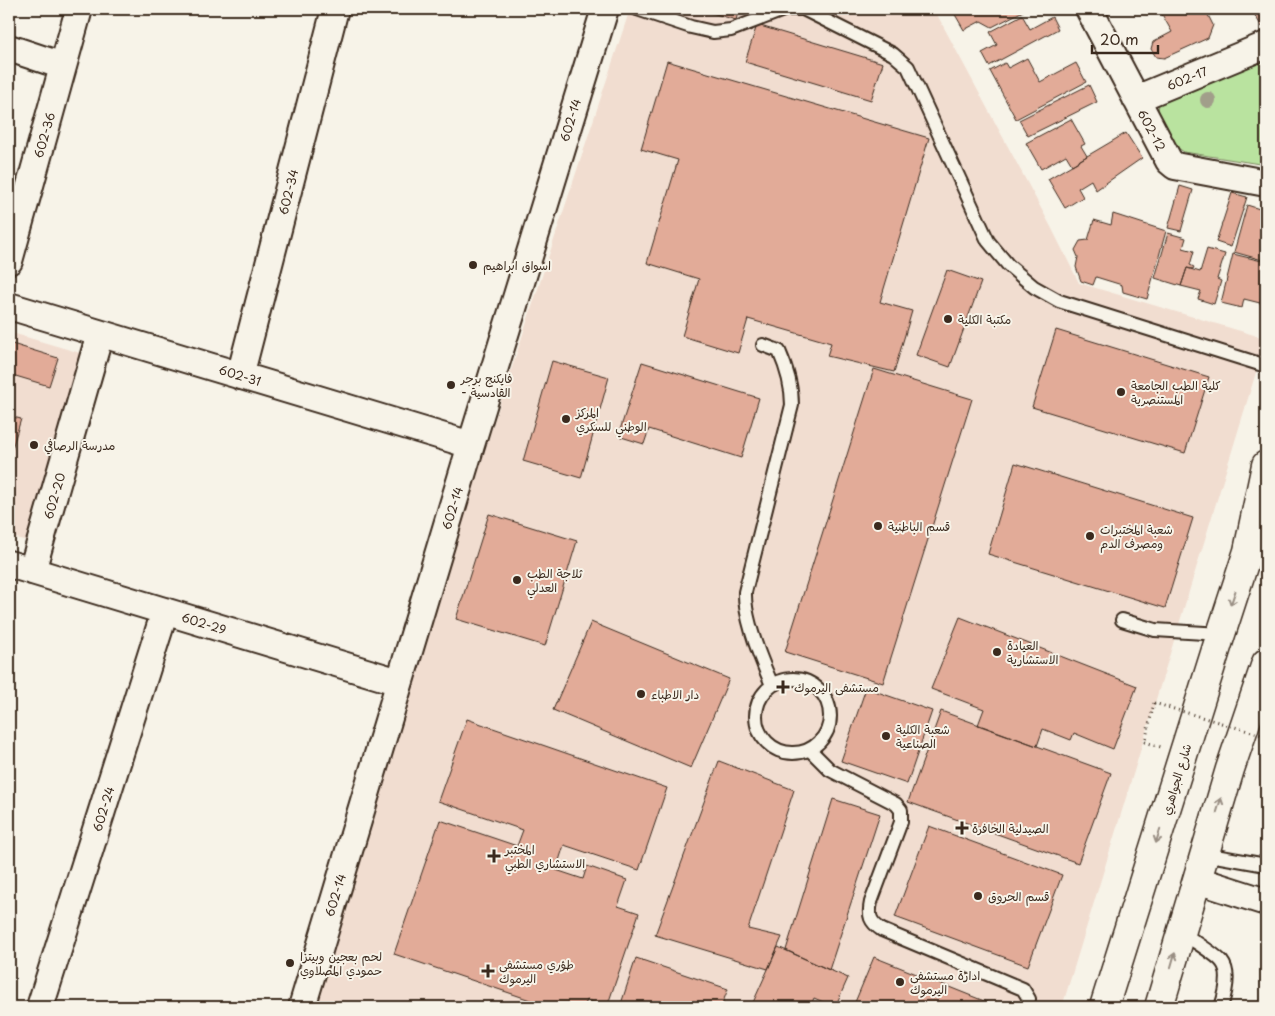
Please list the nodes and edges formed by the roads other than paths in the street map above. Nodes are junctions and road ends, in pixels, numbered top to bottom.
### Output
1 (79, 9) edge
2 (335, 9) edge
3 (605, 9) edge
4 (637, 9) edge
5 (1089, 9) edge
6 (1266, 46) edge
7 (9, 48) edge
8 (63, 66) junction
9 (1136, 99) junction
10 (1266, 183) edge
11 (9, 261) edge
12 (9, 306) edge
13 (100, 334) junction
14 (763, 345) dead end
15 (1266, 366) edge
16 (240, 376) junction
17 (470, 445) junction
18 (1266, 465) edge
19 (1266, 522) edge
20 (1248, 551) junction
21 (21, 568) edge
22 (165, 611) junction
23 (1122, 620) dead end
24 (1221, 634) junction
25 (1266, 663) edge
26 (399, 682) junction
27 (772, 685) junction
28 (810, 750) junction
29 (1204, 854) junction
30 (1266, 865) edge
31 (1196, 880) junction
32 (1266, 902) edge
33 (1181, 932) junction
34 (40, 1007) edge
35 (302, 1007) edge
36 (1026, 1007) edge
37 (1104, 1007) edge
38 (1159, 1007) edge
39 (1221, 1007) edge

1 - 8 street, 602-36
2 - 16 street, 602-34
3 - 17 street, 602-14
4 - 15 lane
5 - 9 street, 602-12
6 - 9 street, 602-17
7 - 8 street
8 - 11 street, 602-36
9 - 10 street, 602-12
12 - 13 street, 602-31
13 - 16 street, 602-31
13 - 21 street, 602-20
14 - 27 lane
16 - 17 street, 602-31
17 - 26 street, 602-14
18 - 20 main road
19 - 20 main road
20 -> 24 main road, شارع الجواهري
21 - 22 street, 602-29
22 - 26 street, 602-29
22 - 34 street, 602-24
23 - 24 lane
24 -> 37 main road, شارع الجواهري
29 -> 25 main road
26 - 35 street, 602-14
27 - 28 lane
27 - 28 lane
28 - 36 lane
29 - 30 lane
29 - 31 main road
31 - 32 street
31 - 33 main road
38 -> 33 main road
33 - 39 lane

